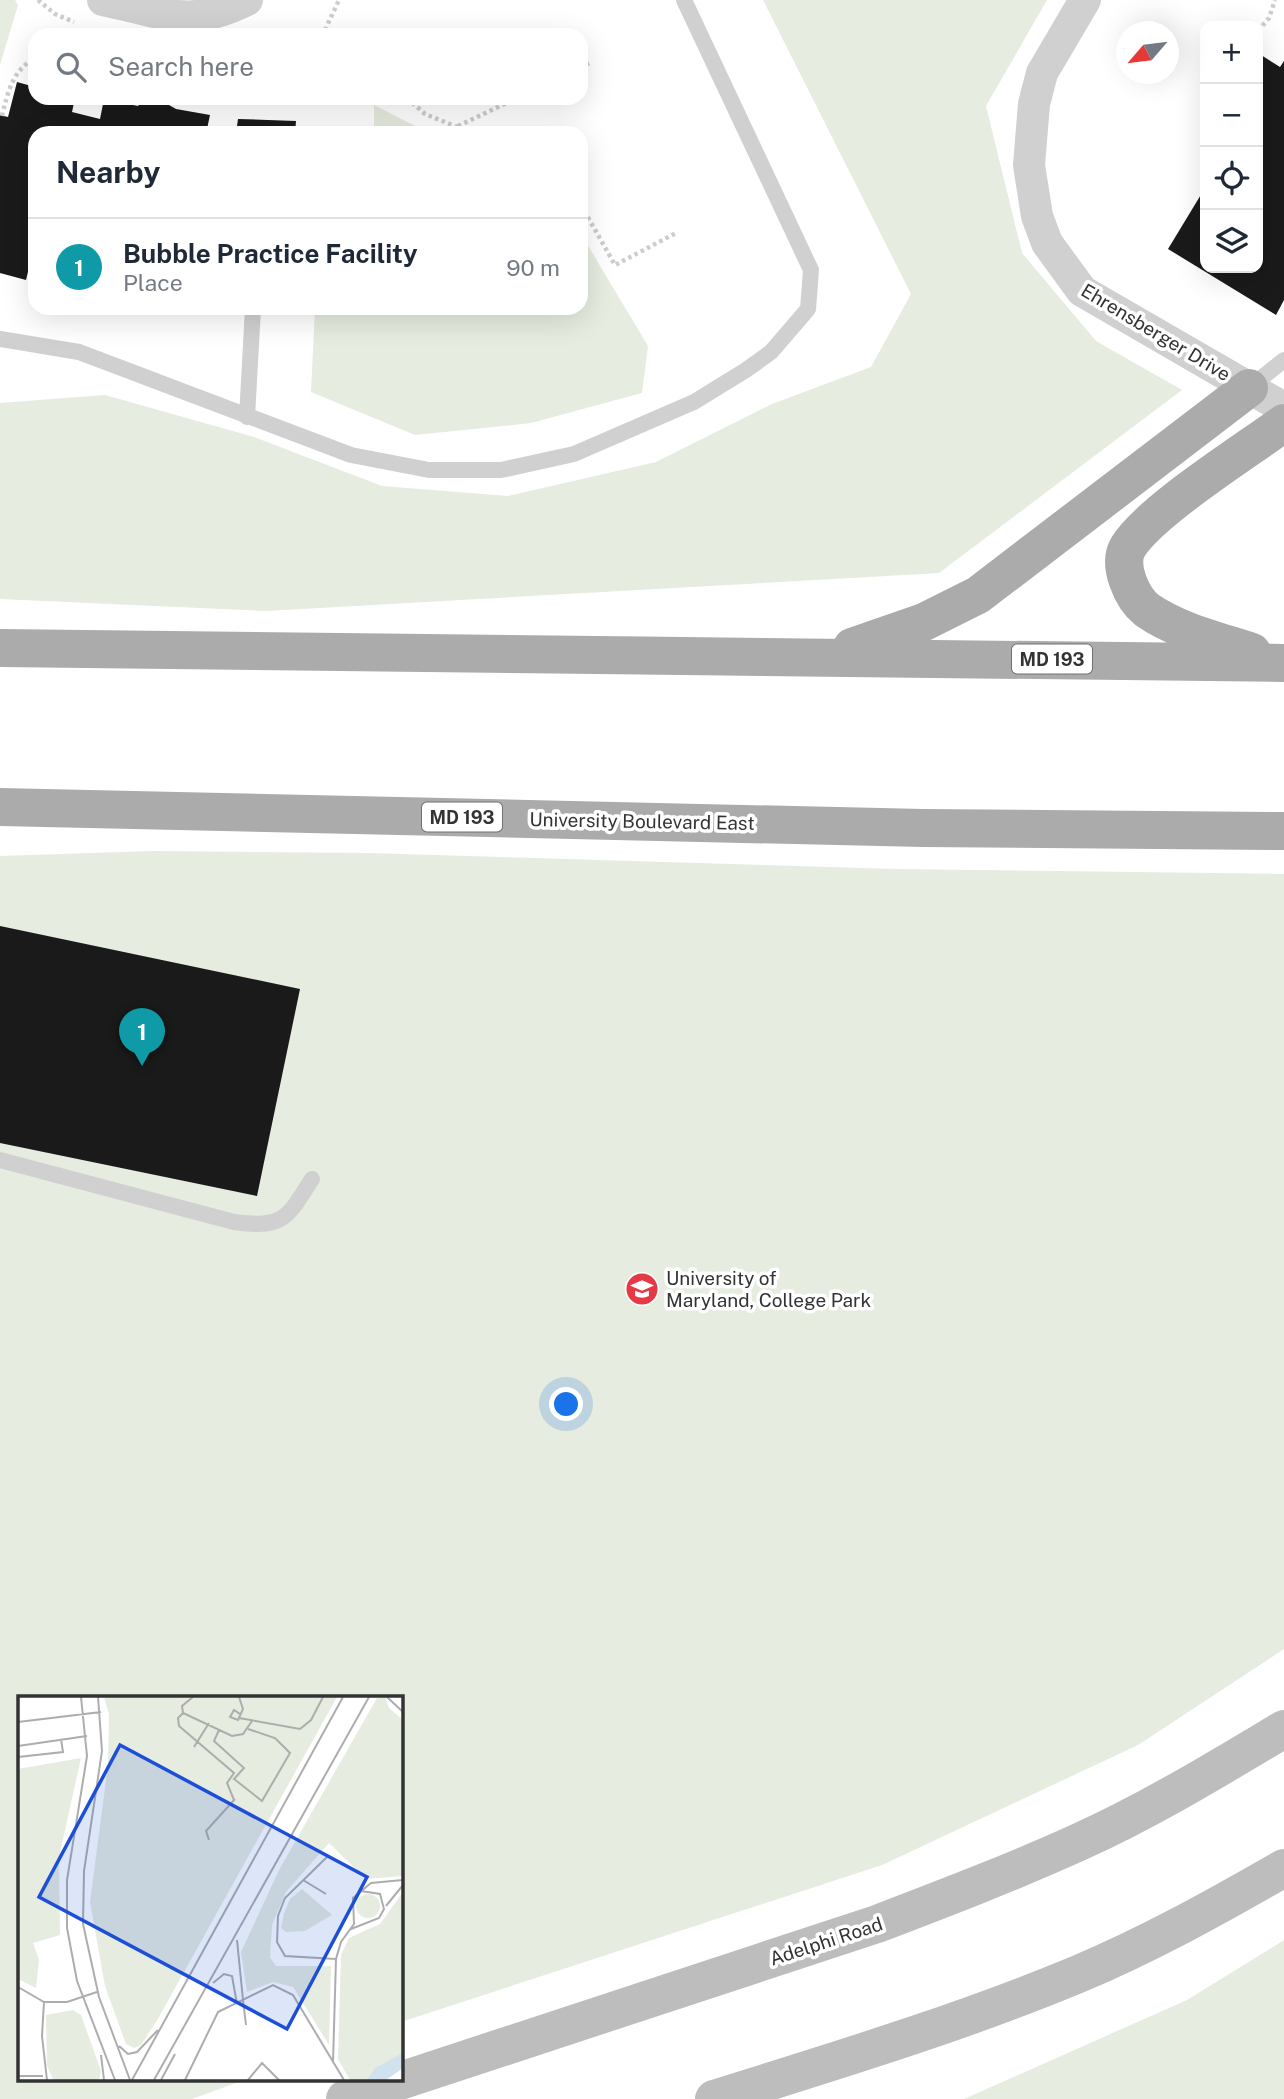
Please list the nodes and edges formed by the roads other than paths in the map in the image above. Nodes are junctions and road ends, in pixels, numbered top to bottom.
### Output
1 (247, 0) edge
2 (684, 0) edge
3 (1085, 0) edge
4 (117, 1) edge
5 (253, 315) edge
6 (0, 339) edge
7 (1284, 360) edge
8 (1249, 388) junction
9 (1284, 408) edge
10 (247, 417) junction
11 (1284, 423) edge
12 (0, 648) edge
13 (820, 655) junction
14 (1284, 663) edge
15 (0, 807) edge
16 (1284, 831) edge
17 (0, 1160) edge
18 (313, 1179) dead end
19 (1284, 1729) edge
20 (1284, 1868) edge
21 (402, 2080) edge
22 (397, 2082) edge
23 (345, 2099) edge
24 (714, 2099) edge

1 - 4 street
2 - 10 lane
3 - 8 street, Ehrensberger Drive
5 - 10 lane
6 - 10 lane
7 - 8 lane
8 - 9 street, Ehrensberger Drive
8 - 13 main road
11 - 14 main road
12 - 13 main road, MD 193
13 - 14 main road, MD 193
15 - 16 main road, University Boulevard East / MD 193
17 - 18 lane
19 - 21 main road, Adelphi Road
20 - 24 main road
22 - 23 main road, Adelphi Road

